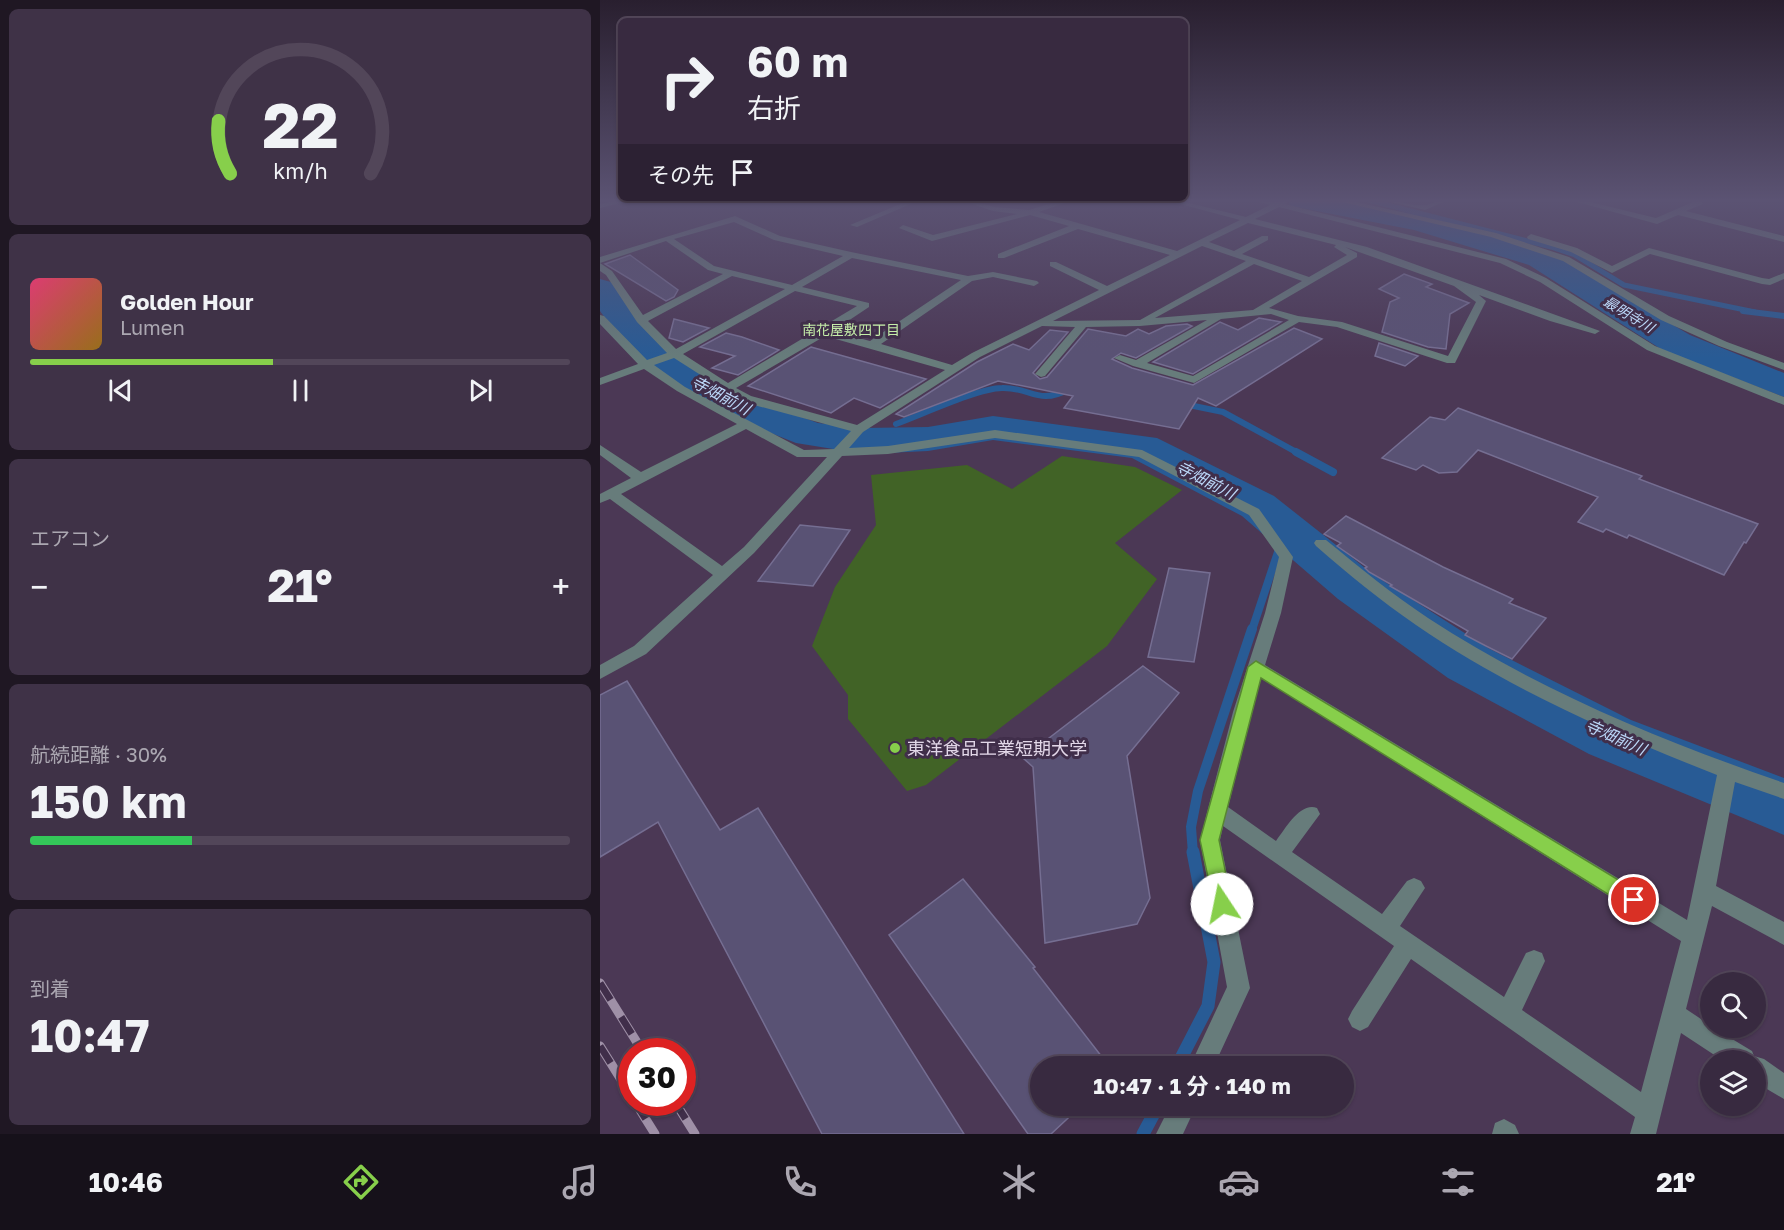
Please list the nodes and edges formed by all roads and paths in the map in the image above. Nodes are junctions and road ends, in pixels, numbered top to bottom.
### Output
1 (622, 253) edge
2 (689, 253) edge
3 (842, 253) edge
4 (1009, 253) edge
5 (1173, 253) edge
6 (1184, 253) edge
7 (1232, 253) edge
8 (1350, 253) edge
9 (1375, 253) edge
10 (1473, 253) edge
11 (1550, 253) edge
12 (1576, 253) edge
13 (1644, 253) edge
14 (1660, 253) edge
15 (1235, 254) joint
16 (851, 255) junction
17 (1180, 255) junction
18 (1001, 256) dead end
19 (600, 260) edge
20 (1253, 261) junction
21 (1053, 264) dead end
22 (600, 266) edge
23 (729, 274) junction
24 (1784, 276) edge
25 (969, 279) junction
26 (1453, 280) junction
27 (1311, 281) junction
28 (1034, 283) dead end
29 (792, 288) junction
30 (1108, 290) junction
31 (1253, 313) junction
32 (1221, 316) junction
33 (600, 318) edge
34 (1297, 319) junction
35 (641, 320) junction
36 (1084, 323) junction
37 (1140, 323) junction
38 (1039, 324) junction
39 (1595, 331) dead end
40 (824, 332) junction
41 (872, 345) junction
42 (675, 354) junction
43 (1120, 358) dead end
44 (646, 364) junction
45 (1137, 364) junction
46 (1784, 367) edge
47 (954, 369) junction
48 (1041, 374) dead end
49 (600, 382) edge
50 (728, 388) junction
51 (1784, 401) edge
52 (746, 424) junction
53 (850, 440) junction
54 (600, 449) edge
55 (642, 478) junction
56 (606, 497) edge
57 (1322, 543) dead end
58 (723, 574) junction
59 (1256, 667) junction
60 (600, 673) edge
61 (1726, 780) junction
62 (1784, 791) edge
63 (1219, 812) junction
64 (1310, 814) dead end
65 (1278, 854) junction
66 (1414, 888) dead end
67 (1705, 891) junction
68 (1385, 928) junction
69 (1784, 934) edge
70 (1693, 936) junction
71 (1408, 944) junction
72 (1534, 961) dead end
73 (1508, 1013) junction
74 (1674, 1014) junction
75 (1360, 1019) dead end
76 (1728, 1050) edge
77 (1207, 1056) edge
78 (1766, 1075) edge
79 (1784, 1087) edge
80 (1649, 1112) junction
81 (1178, 1116) edge
82 (1169, 1134) edge
83 (1643, 1134) edge

1 - 19 street
2 - 23 street
3 - 16 street
4 - 18 street
5 - 17 street
6 - 17 street
7 - 15 street
8 - 27 street
9 - 26 street
10 - 51 street
11 - 46 street
12 - 13 street
14 - 24 street
15 - 20 street
16 - 25 street
16 - 29 street
17 - 30 street
20 - 27 street
20 - 37 street
21 - 30 street
22 - 35 street
23 - 29 street
23 - 35 street
25 - 28 street
25 - 41 street
26 - 34 street
26 - 39 street
27 - 31 street
29 - 40 street
29 - 42 street
30 - 38 street
31 - 32 street
31 - 34 street
32 - 37 street
32 - 45 street
33 - 44 street
34 - 45 street
35 - 42 street
36 - 37 street
36 - 38 street
36 - 48 street
38 - 47 street
40 - 41 street
40 - 50 street
41 - 47 street
42 - 44 street
42 - 50 street
43 - 45 street
44 - 49 street
44 - 52 street
47 - 53 street
50 - 53 street
52 - 53 street
52 - 55 street
53 - 58 street
53 - 59 street
54 - 55 street
55 - 56 street
56 - 58 street
57 - 61 street
58 - 60 street
59 - 63 street
59 - 70 street
61 - 62 street
61 - 67 street
63 - 65 street
63 - 77 street
64 - 65 street
65 - 68 street
66 - 68 street
67 - 69 street
67 - 70 street
68 - 71 street
70 - 74 street
71 - 73 street
71 - 75 street
72 - 73 street
73 - 80 street
74 - 76 street
74 - 80 street
78 - 79 street
80 - 83 street
81 - 82 street

